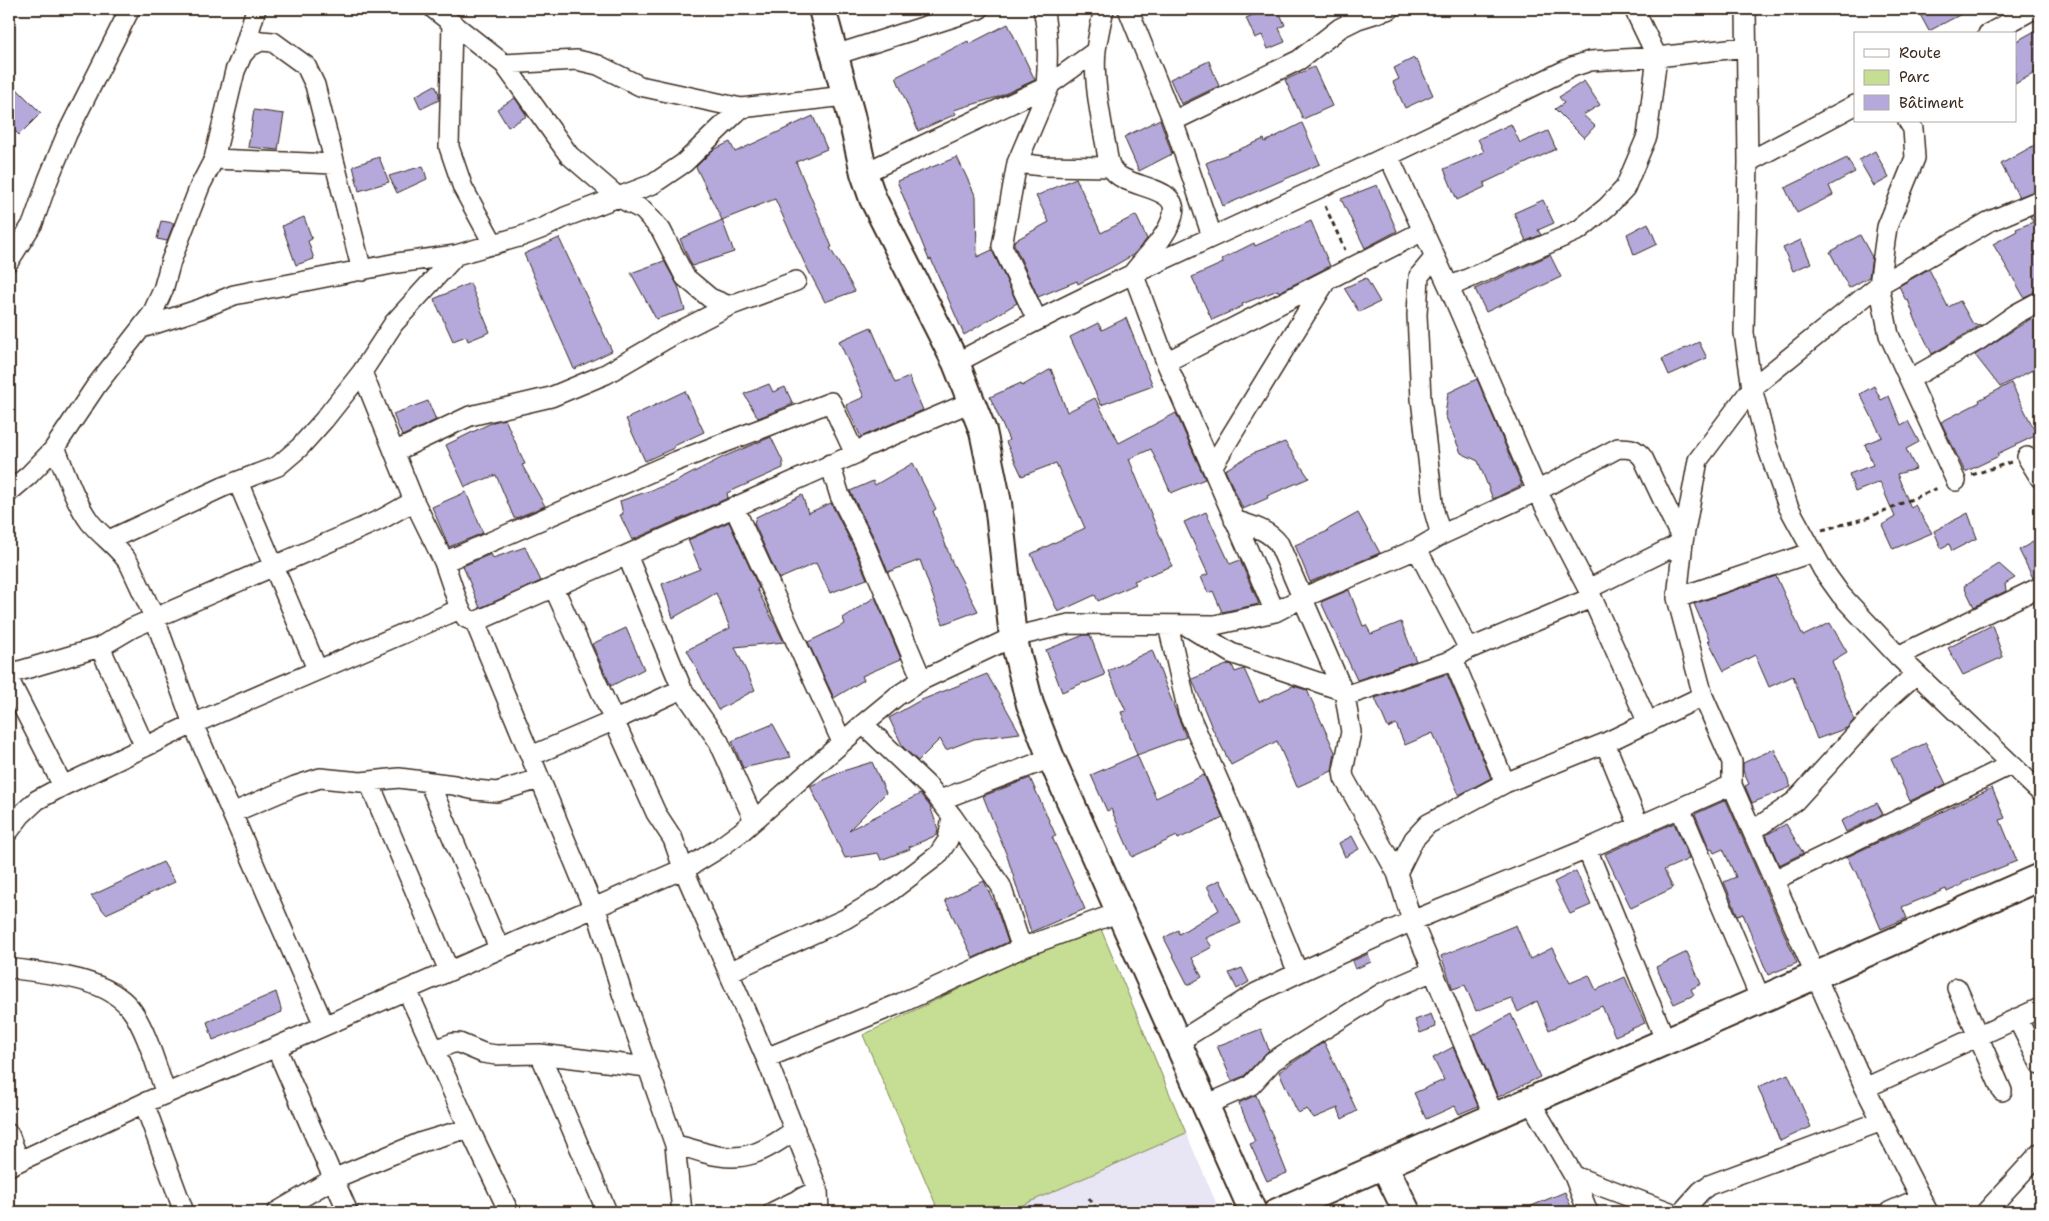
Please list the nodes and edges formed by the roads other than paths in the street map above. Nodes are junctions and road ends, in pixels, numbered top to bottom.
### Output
1 (130, 9) edge
2 (256, 9) edge
3 (434, 9) edge
4 (822, 9) edge
5 (979, 9) edge
6 (1042, 9) edge
7 (1104, 9) edge
8 (1128, 9) edge
9 (1390, 9) edge
10 (1634, 9) edge
11 (1746, 9) edge
12 (2034, 9) edge
13 (1355, 14) edge
14 (452, 23) junction
15 (1992, 32) edge
16 (1746, 46) junction
17 (1096, 52) junction
18 (242, 55) junction
19 (835, 55) junction
20 (1657, 57) junction
21 (504, 64) junction
22 (1048, 86) junction
23 (845, 96) junction
24 (1854, 106) edge
25 (741, 108) junction
26 (1174, 121) junction
27 (1908, 122) edge
28 (1388, 156) junction
29 (214, 159) junction
30 (1017, 162) junction
31 (1748, 162) junction
32 (334, 164) junction
33 (1110, 167) junction
34 (864, 173) junction
35 (618, 197) junction
36 (2040, 200) edge
37 (1423, 232) junction
38 (1212, 236) junction
39 (494, 245) junction
40 (456, 255) junction
41 (1435, 257) junction
42 (9, 261) edge
43 (362, 271) junction
44 (1133, 273) junction
45 (796, 281) dead end
46 (1326, 281) junction
47 (1879, 285) junction
48 (1448, 287) junction
49 (2040, 301) edge
50 (729, 306) junction
51 (1037, 320) junction
52 (142, 328) junction
53 (1166, 362) junction
54 (956, 363) junction
55 (362, 372) junction
56 (1910, 379) junction
57 (1752, 388) junction
58 (971, 402) junction
59 (55, 448) junction
60 (394, 452) junction
61 (855, 454) junction
62 (2027, 457) road end
63 (830, 464) junction
64 (1212, 466) junction
65 (2040, 478) edge
66 (1956, 481) road end
67 (238, 482) junction
68 (9, 492) edge
69 (1537, 492) junction
70 (414, 501) junction
71 (734, 507) junction
72 (1234, 520) junction
73 (1441, 535) junction
74 (109, 540) junction
75 (1683, 542) junction
76 (1809, 544) junction
77 (1417, 549) junction
78 (627, 555) junction
79 (444, 562) junction
80 (274, 566) junction
81 (2040, 587) edge
82 (554, 588) junction
83 (1590, 593) junction
84 (1302, 598) junction
85 (1677, 598) junction
86 (460, 609) junction
87 (1275, 612) junction
88 (155, 619) junction
89 (475, 622) junction
90 (1168, 625) junction
91 (1187, 626) junction
92 (1012, 637) junction
93 (100, 647) junction
94 (1469, 649) junction
95 (1898, 656) junction
96 (1450, 661) junction
97 (317, 669) junction
98 (9, 674) edge
99 (1916, 674) junction
100 (9, 680) edge
101 (922, 680) junction
102 (682, 689) junction
103 (1343, 693) junction
104 (1703, 696) junction
105 (613, 721) junction
106 (1648, 723) junction
107 (193, 724) junction
108 (863, 724) junction
109 (842, 742) junction
110 (1605, 743) junction
111 (145, 747) junction
112 (531, 756) junction
113 (1051, 758) junction
114 (2010, 764) junction
115 (539, 779) junction
116 (369, 782) junction
117 (429, 782) junction
118 (1505, 783) junction
119 (1732, 785) junction
120 (2039, 785) edge
121 (63, 786) junction
122 (940, 800) junction
123 (1680, 808) junction
124 (232, 813) junction
125 (952, 816) junction
126 (754, 820) junction
127 (1639, 826) junction
128 (1754, 830) junction
129 (9, 831) edge
130 (1587, 849) junction
131 (683, 868) junction
132 (1396, 874) junction
133 (2040, 877) edge
134 (1774, 880) junction
135 (594, 907) junction
136 (1120, 912) junction
137 (1412, 921) junction
138 (1024, 947) junction
139 (499, 948) junction
140 (9, 968) edge
141 (449, 971) junction
142 (1433, 971) junction
143 (729, 972) junction
144 (1298, 973) junction
145 (1816, 976) junction
146 (1958, 988) dead end
147 (407, 990) junction
148 (1761, 1000) junction
149 (2040, 1008) edge
150 (2017, 1018) junction
151 (324, 1025) junction
152 (1978, 1036) junction
153 (1178, 1042) junction
154 (1666, 1042) junction
155 (276, 1048) junction
156 (434, 1050) junction
157 (540, 1054) junction
158 (766, 1058) junction
159 (2040, 1064) edge
160 (647, 1067) junction
161 (1865, 1088) junction
162 (2002, 1090) dead end
163 (166, 1094) junction
164 (1530, 1101) junction
165 (144, 1103) junction
166 (1206, 1105) junction
167 (1496, 1116) junction
168 (1882, 1121) junction
169 (469, 1128) junction
170 (796, 1130) junction
171 (9, 1134) edge
172 (675, 1145) junction
173 (2040, 1153) edge
174 (14, 1164) edge
175 (1384, 1166) junction
176 (1574, 1176) junction
177 (332, 1179) junction
178 (818, 1190) junction
179 (1924, 1205) edge
180 (184, 1212) edge
181 (277, 1212) edge
182 (348, 1212) edge
183 (509, 1212) edge
184 (607, 1212) edge
185 (682, 1212) edge
186 (773, 1212) edge
187 (819, 1212) edge
188 (1253, 1212) edge
189 (1277, 1212) edge
190 (1407, 1212) edge
191 (1588, 1212) edge
192 (1670, 1212) edge
193 (1682, 1212) edge
194 (1888, 1212) edge
195 (1986, 1212) edge

1 - 42 street
2 - 18 street
3 - 14 street
4 - 19 main road
5 - 19 street
6 - 22 street
7 - 17 street
8 - 26 street
9 - 13 street
10 - 20 street
11 - 16 street
12 - 15 street
13 - 26 street
14 - 21 street
14 - 39 street
16 - 20 street
16 - 31 street
17 - 22 street
17 - 33 street
18 - 29 street
18 - 32 street
19 - 23 main road
20 - 28 street
20 - 48 street
21 - 25 street
21 - 35 street
22 - 30 street
22 - 34 street
23 - 25 street
23 - 34 main road
24 - 31 street
25 - 35 street
26 - 38 street
27 - 47 street
28 - 37 street
28 - 38 street
29 - 32 street
29 - 52 street
30 - 33 street
30 - 51 street
31 - 57 street
32 - 43 street
33 - 44 street
34 - 54 main road
35 - 39 street
35 - 50 street
36 - 47 street
37 - 41 street
37 - 46 street
38 - 44 street
39 - 40 street
40 - 43 street
40 - 55 street
41 - 48 street
41 - 73 street
43 - 52 street
44 - 51 street
44 - 53 street
45 - 50 street
46 - 53 street
46 - 64 street
47 - 56 street
47 - 57 street
48 - 69 street
49 - 56 street
50 - 60 street
51 - 54 street
52 - 59 street
53 - 64 street
54 - 58 main road
55 - 60 street
55 - 67 street
56 - 66 street
57 - 75 street
57 - 76 street
58 - 61 street
58 - 92 main road
59 - 68 street
59 - 74 street
60 - 70 street
61 - 63 street
61 - 79 street
62 - 65 street
63 - 71 street
63 - 101 street
64 - 72 street
67 - 74 street
67 - 80 street
69 - 73 street
69 - 75 street
69 - 83 street
70 - 79 street
70 - 80 street
71 - 78 street
71 - 109 street
72 - 84 street
72 - 87 street
73 - 77 street
74 - 88 street
75 - 83 street
75 - 85 street
76 - 85 street
76 - 95 street
77 - 84 street
77 - 94 street
78 - 82 street
78 - 102 street
79 - 86 street
80 - 88 street
80 - 97 street
81 - 95 street
82 - 89 street
82 - 105 street
83 - 94 street
83 - 106 street
84 - 87 street
84 - 103 street
85 - 104 street
86 - 89 street
86 - 97 street
87 - 91 street
88 - 93 street
88 - 107 street
89 - 112 street
90 - 91 street
90 - 92 street
90 - 144 street
91 - 103 street
92 - 101 street
92 - 113 main road
93 - 98 street
93 - 111 street
94 - 96 street
95 - 99 street
96 - 103 street
96 - 118 street
97 - 107 street
99 - 114 street
99 - 128 street
100 - 121 street
101 - 108 street
102 - 105 street
102 - 126 street
103 - 132 street
104 - 106 street
104 - 119 street
105 - 112 street
105 - 131 street
106 - 110 street
107 - 111 street
107 - 124 street
108 - 109 street
108 - 122 street
109 - 126 street
110 - 118 street
110 - 127 street
111 - 121 street
112 - 115 street
113 - 122 street
113 - 136 main road
114 - 120 street
114 - 134 street
115 - 117 street
115 - 135 street
116 - 117 street
116 - 124 street
116 - 141 street
117 - 139 street
118 - 132 street
119 - 123 street
119 - 128 street
121 - 129 street
122 - 125 street
123 - 127 street
123 - 148 street
124 - 151 street
125 - 138 street
125 - 143 street
126 - 131 street
127 - 130 street
128 - 134 street
130 - 137 street
130 - 154 street
131 - 135 street
131 - 143 street
132 - 137 street
133 - 145 main road
134 - 145 street
135 - 139 street
135 - 160 street
136 - 138 street
136 - 153 main road
137 - 142 street
137 - 144 street
138 - 158 street
139 - 141 street
140 - 163 street
141 - 147 street
142 - 166 street
142 - 167 street
143 - 158 street
144 - 153 street
145 - 148 main road
145 - 161 street
146 - 152 street
147 - 151 street
147 - 156 street
148 - 154 main road
149 - 150 street
150 - 152 street
150 - 159 street
151 - 155 street
152 - 161 street
152 - 162 street
153 - 166 main road
154 - 164 main road
155 - 163 street
155 - 177 street
156 - 157 street
156 - 169 street
157 - 160 street
157 - 184 street
158 - 170 street
160 - 172 street
161 - 168 street
163 - 165 street
164 - 167 main road
164 - 176 street
165 - 174 street
165 - 180 street
166 - 188 main road
167 - 175 main road
168 - 179 street
168 - 193 street
169 - 177 street
169 - 183 street
170 - 172 street
170 - 178 street
171 - 174 street
172 - 185 street
173 - 195 street
175 - 189 main road
175 - 190 main road
176 - 191 street
176 - 192 street
177 - 181 street
177 - 182 street
178 - 186 street
178 - 187 street
179 - 194 street

